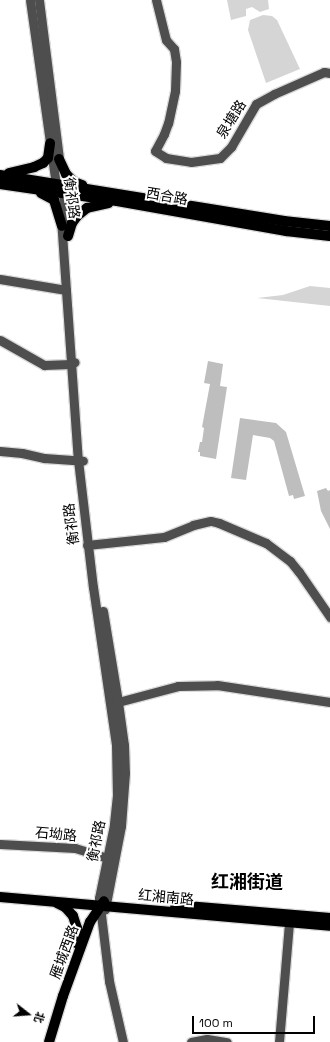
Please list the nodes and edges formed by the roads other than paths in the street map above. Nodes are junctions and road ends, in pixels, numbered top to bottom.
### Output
1 (30, 0) edge
2 (38, 0) edge
3 (156, 0) edge
4 (330, 73) edge
5 (50, 143) junction
6 (59, 159) junction
7 (0, 175) edge
8 (0, 184) edge
9 (60, 188) junction
10 (30, 189) junction
11 (96, 190) junction
12 (117, 201) junction
13 (62, 226) junction
14 (330, 226) edge
15 (68, 236) junction
16 (330, 236) edge
17 (0, 279) edge
18 (66, 290) junction
19 (0, 336) edge
20 (0, 340) edge
21 (72, 361) junction
22 (0, 451) edge
23 (81, 461) junction
24 (90, 545) junction
25 (330, 617) edge
26 (118, 702) junction
27 (330, 702) edge
28 (0, 844) edge
29 (107, 858) junction
30 (0, 890) edge
31 (0, 897) edge
32 (54, 901) junction
33 (101, 904) junction
34 (330, 918) edge
35 (289, 922) junction
36 (330, 926) edge
37 (76, 943) junction
38 (44, 1042) edge
39 (50, 1042) edge
40 (123, 1042) edge
41 (126, 1042) edge
42 (191, 1042) edge
43 (227, 1042) edge
44 (279, 1042) edge

1 - 5 street, 衡祁路
2 - 6 street, 衡祁路
3 - 4 street, 泉塘路
5 - 7 main road
5 - 9 street, 衡祁路
6 - 9 street, 衡祁路
6 - 11 main road
7 - 9 main road, 西合路
8 - 10 main road, 西合路
9 - 10 main road, 西合路
9 - 11 main road, 西合路
9 - 12 main road, 西合路
9 - 13 street, 衡祁路
9 - 15 street, 衡祁路
10 - 13 main road
11 - 14 main road, 西合路
12 - 15 main road
12 - 16 main road, 西合路
13 - 18 street, 衡祁路
15 - 21 street, 衡祁路
17 - 18 street
18 - 21 street, 衡祁路
19 - 21 street
20 - 21 street
21 - 23 street, 衡祁路
22 - 23 street
23 - 24 street, 衡祁路
24 - 25 street
24 - 26 street, 衡祁路
24 - 29 street, 衡祁路
26 - 27 street
26 - 33 street, 衡祁路
28 - 29 street, 石坳路
29 - 33 street, 衡祁路
30 - 33 main road, 红湘南路
31 - 32 main road, 红湘南路
32 - 33 main road, 红湘南路
32 - 37 main road
33 - 34 main road, 红湘南路
33 - 35 main road, 红湘南路
33 - 37 main road, 雁城西路
33 - 39 main road, 雁城西路
33 - 40 street, 衡祁路
33 - 41 street, 衡祁路
35 - 36 main road, 红湘南路
35 - 44 street
37 - 38 main road, 雁城西路
42 - 43 street

